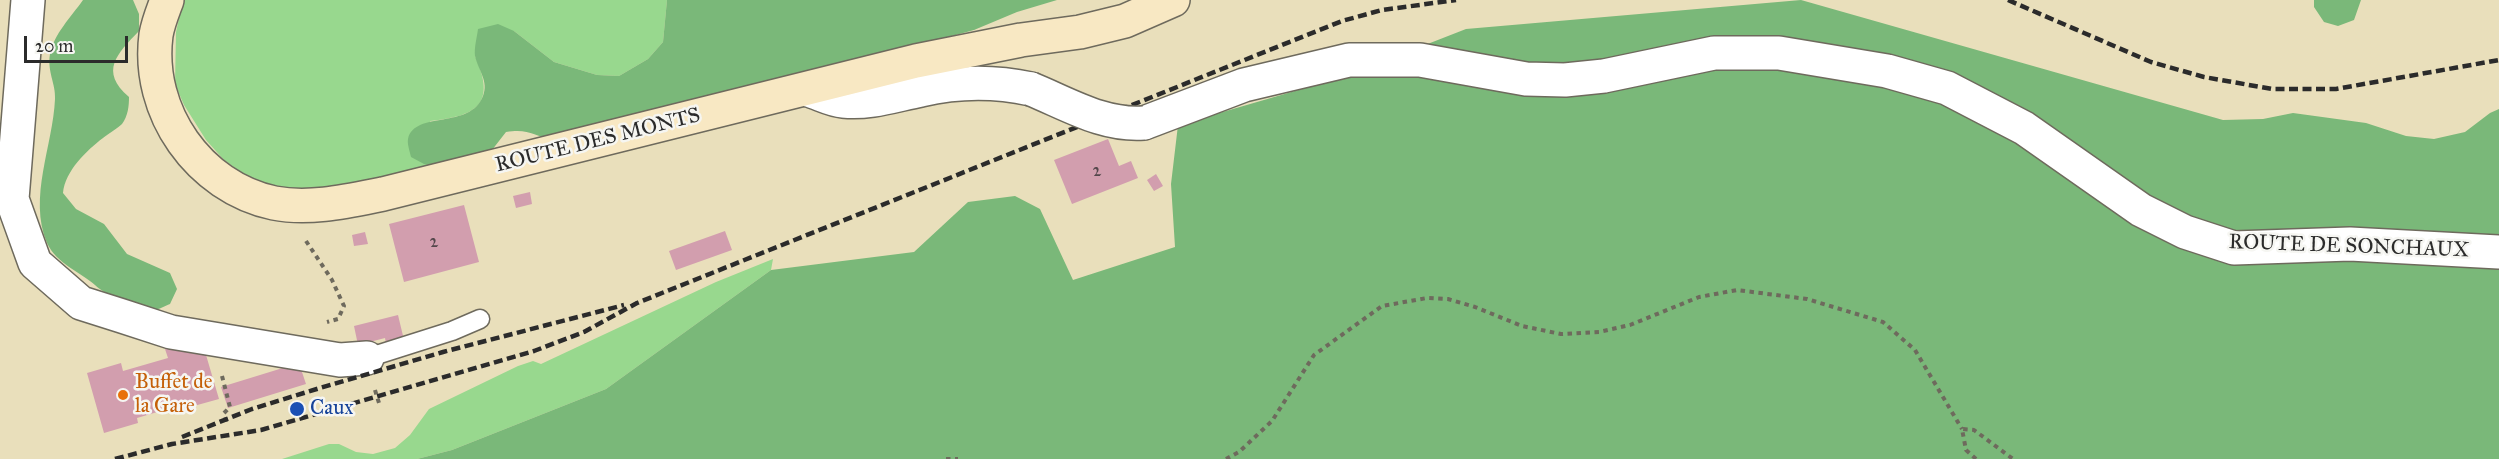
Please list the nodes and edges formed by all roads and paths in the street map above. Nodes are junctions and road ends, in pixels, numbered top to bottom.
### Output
1 (28, 0) edge
2 (167, 0) edge
3 (1173, 0) edge
4 (808, 90) junction
5 (291, 205) junction
6 (2499, 252) edge
7 (480, 319) dead end
8 (322, 324) dead end
9 (367, 358) joint
10 (224, 413) dead end
11 (227, 424) dead end
12 (1962, 429) junction
13 (946, 459) edge
14 (958, 459) edge
15 (1226, 459) edge
16 (1976, 459) edge
17 (2013, 459) edge

1 - 9 street
2 - 5 street, ROUTE DES MONTS
3 - 4 street, ROUTE DES MONTS
4 - 5 street, ROUTE DES MONTS
4 - 6 street, ROUTE DE SONCHAUX, bridge
5 - 8 path
7 - 9 lane
10 - 11 path
12 - 15 path
12 - 16 path
12 - 17 path
13 - 14 path

